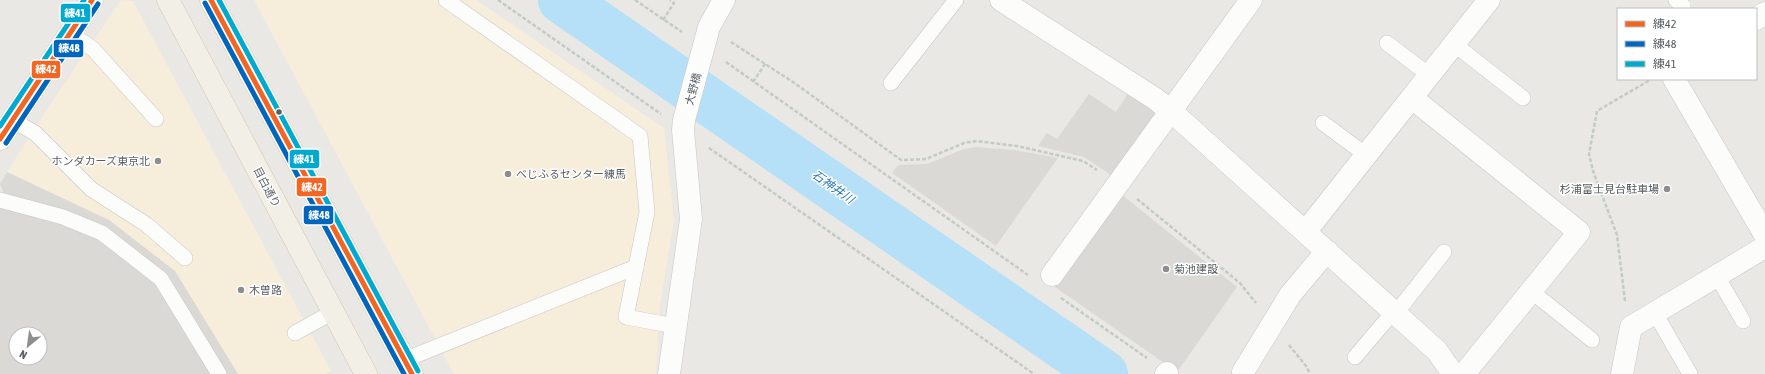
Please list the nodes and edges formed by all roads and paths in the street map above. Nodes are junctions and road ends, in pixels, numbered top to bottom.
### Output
1 (92, 0) edge
2 (168, 0) edge
3 (211, 0) edge
4 (446, 0) edge
5 (498, 0) edge
6 (634, 0) edge
7 (670, 0) edge
8 (724, 0) edge
9 (956, 0) edge
10 (1001, 0) edge
11 (1489, 0) edge
12 (1248, 1) edge
13 (663, 20) junction
14 (70, 33) junction
15 (1387, 43) dead end
16 (705, 44) junction
17 (1454, 44) junction
18 (765, 64) junction
19 (1429, 76) junction
20 (1650, 80) edge
21 (1675, 80) edge
22 (753, 82) junction
23 (891, 84) dead end
24 (1412, 98) junction
25 (1523, 98) dead end
26 (1171, 111) junction
27 (12, 120) junction
28 (156, 120) dead end
29 (1324, 123) dead end
30 (684, 125) junction
31 (0, 139) edge
32 (1366, 155) junction
33 (1118, 184) junction
34 (0, 200) edge
35 (1306, 231) junction
36 (1765, 235) edge
37 (1765, 247) edge
38 (1327, 251) junction
39 (1444, 252) dead end
40 (185, 258) dead end
41 (636, 267) junction
42 (1717, 276) junction
43 (1047, 282) junction
44 (1532, 291) junction
45 (333, 312) junction
46 (1395, 312) junction
47 (1655, 313) junction
48 (1743, 321) dead end
49 (1272, 323) junction
50 (675, 326) junction
51 (1631, 327) junction
52 (295, 333) dead end
53 (1592, 340) dead end
54 (1355, 357) dead end
55 (408, 367) edge
56 (1243, 372) dead end
57 (1167, 373) edge
58 (219, 374) edge
59 (366, 374) edge
60 (669, 374) edge
61 (1034, 374) edge
62 (1310, 374) edge
63 (1453, 374) edge
64 (1464, 374) edge
65 (1622, 374) edge
66 (1690, 374) edge

1 - 14 street
2 - 45 main road, 目白通り
3 - 55 main road
4 - 41 lane
5 - 30 path
6 - 13 path
7 - 13 path
8 - 16 street, 大野橋
9 - 23 lane
10 - 26 street
11 - 17 street
12 - 26 street
13 - 16 path
14 - 27 street
14 - 28 lane
15 - 19 lane
16 - 18 path
16 - 22 path
16 - 30 street, 大野橋
17 - 19 street
17 - 25 lane
18 - 22 path
18 - 33 path
19 - 24 street
20 - 51 path
21 - 36 street
22 - 43 path
24 - 32 street
24 - 44 street
26 - 33 street
26 - 35 street
27 - 31 street
27 - 40 lane
29 - 32 lane
30 - 50 street
30 - 61 path
32 - 35 street
33 - 43 street
33 - 49 path
34 - 58 lane
35 - 38 street
37 - 42 street
38 - 46 street
38 - 49 street
39 - 46 lane
41 - 50 lane
41 - 55 lane
42 - 47 street
42 - 48 lane
43 - 57 path
44 - 53 lane
44 - 64 street
45 - 52 lane
45 - 59 main road, 目白通り
46 - 54 lane
46 - 63 street
47 - 51 street
47 - 66 lane
49 - 56 street
49 - 62 path
50 - 60 street
51 - 65 street

